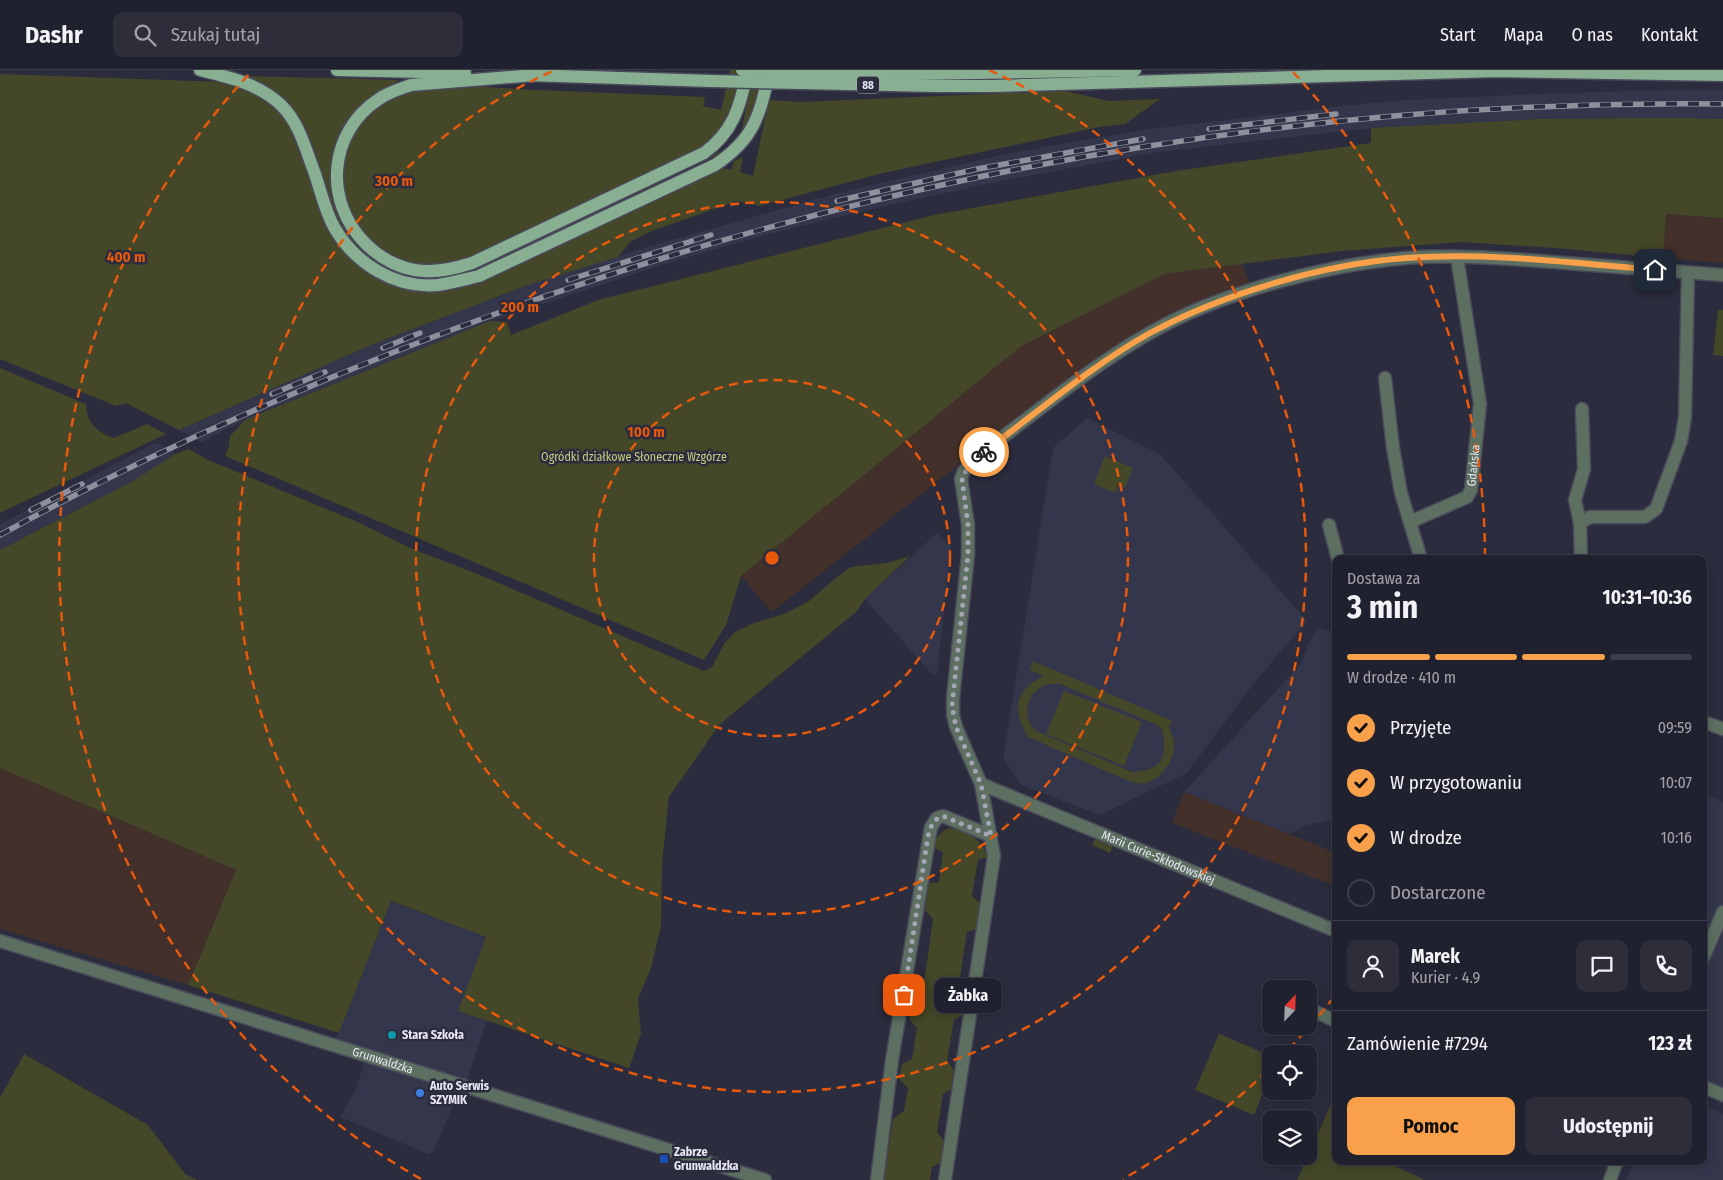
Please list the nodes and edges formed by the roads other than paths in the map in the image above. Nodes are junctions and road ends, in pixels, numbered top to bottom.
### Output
1 (200, 70) edge
2 (338, 70) edge
3 (742, 70) edge
4 (747, 70) edge
5 (770, 70) edge
6 (1135, 70) edge
7 (534, 75) junction
8 (1723, 75) edge
9 (802, 77) junction
10 (1457, 257) junction
11 (1688, 273) junction
12 (1723, 275) edge
13 (1385, 378) dead end
14 (1582, 409) dead end
15 (1410, 522) junction
16 (1580, 523) junction
17 (1329, 525) dead end
18 (1337, 555) edge
19 (1420, 555) edge
20 (1581, 555) edge
21 (1707, 723) edge
22 (1723, 729) edge
23 (981, 784) junction
24 (991, 836) junction
25 (1723, 912) edge
26 (1332, 929) edge
27 (0, 941) edge
28 (1707, 949) edge
29 (1318, 1013) edge
30 (1332, 1019) edge
31 (1707, 1088) edge
32 (1723, 1095) edge
33 (1616, 1165) edge
34 (765, 1180) edge
35 (877, 1180) edge
36 (945, 1180) edge
37 (1610, 1180) edge

1 - 5 main road
2 - 7 main road, 88
3 - 9 main road, 88, bridge
4 - 7 main road
6 - 9 main road, 88
7 - 9 main road, 88, bridge
8 - 9 main road, 88
10 - 11 street
10 - 15 street, Gdańska
10 - 23 street
11 - 12 street
11 - 16 street
13 - 15 street
14 - 16 street
15 - 19 street
16 - 20 street
17 - 18 street
21 - 22 street
23 - 24 street
23 - 26 street, Marii Curie-Skłodowskiej
24 - 35 street
24 - 36 street
25 - 28 street
27 - 34 street, Grunwaldzka
29 - 30 street
31 - 32 street
33 - 37 street

